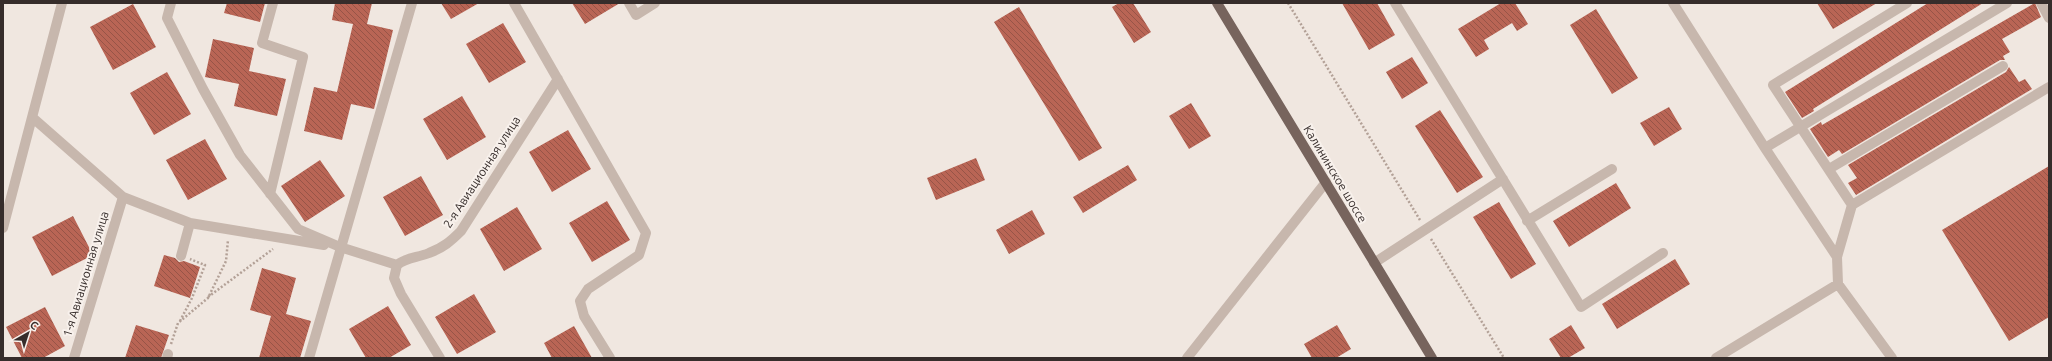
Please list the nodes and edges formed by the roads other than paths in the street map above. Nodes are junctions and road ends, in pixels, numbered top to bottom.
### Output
1 (62, 3) edge
2 (171, 3) edge
3 (273, 3) edge
4 (412, 3) edge
5 (514, 3) edge
6 (629, 3) edge
7 (655, 3) edge
8 (1216, 3) edge
9 (1395, 3) edge
10 (1673, 3) edge
11 (1907, 3) edge
12 (2007, 3) edge
13 (2041, 3) edge
14 (2049, 18) edge
15 (2003, 66) dead end
16 (558, 79) junction
17 (2049, 87) edge
18 (33, 118) junction
19 (1800, 127) junction
20 (1765, 148) junction
21 (1612, 169) dead end
22 (1829, 169) junction
23 (1502, 180) junction
24 (1326, 182) junction
25 (270, 194) junction
26 (123, 197) junction
27 (1852, 205) junction
28 (1527, 221) junction
29 (190, 223) junction
30 (3, 228) edge
31 (340, 247) junction
32 (1663, 253) dead end
33 (182, 256) road end
34 (1837, 257) junction
35 (1374, 263) junction
36 (396, 265) junction
37 (1838, 284) junction
38 (74, 358) edge
39 (309, 358) edge
40 (440, 358) edge
41 (610, 358) edge
42 (1187, 358) edge
43 (1432, 358) edge
44 (1716, 358) edge
45 (1892, 358) edge

1 - 18 street
2 - 25 street
3 - 25 street
4 - 31 street
5 - 16 street
6 - 7 street
8 - 24 main road, Калининское шоссе
9 - 23 street
10 - 20 street
11 - 19 street
12 - 19 street
13 - 14 street
15 - 22 street
16 - 36 street, 2-я Авиационная улица
16 - 41 street
17 - 27 street
18 - 26 street
18 - 30 street
19 - 20 street
19 - 22 street
20 - 34 street
21 - 28 street
22 - 27 street
23 - 28 street
23 - 35 street
24 - 35 main road, Калининское шоссе
24 - 42 street
25 - 31 street
26 - 29 street
26 - 38 street, 1-я Авиационная улица
27 - 34 street
28 - 32 street
29 - 31 street
29 - 33 street
31 - 36 street
31 - 39 street
34 - 37 street
35 - 43 main road, Калининское шоссе
36 - 40 street
37 - 44 street
37 - 45 street

